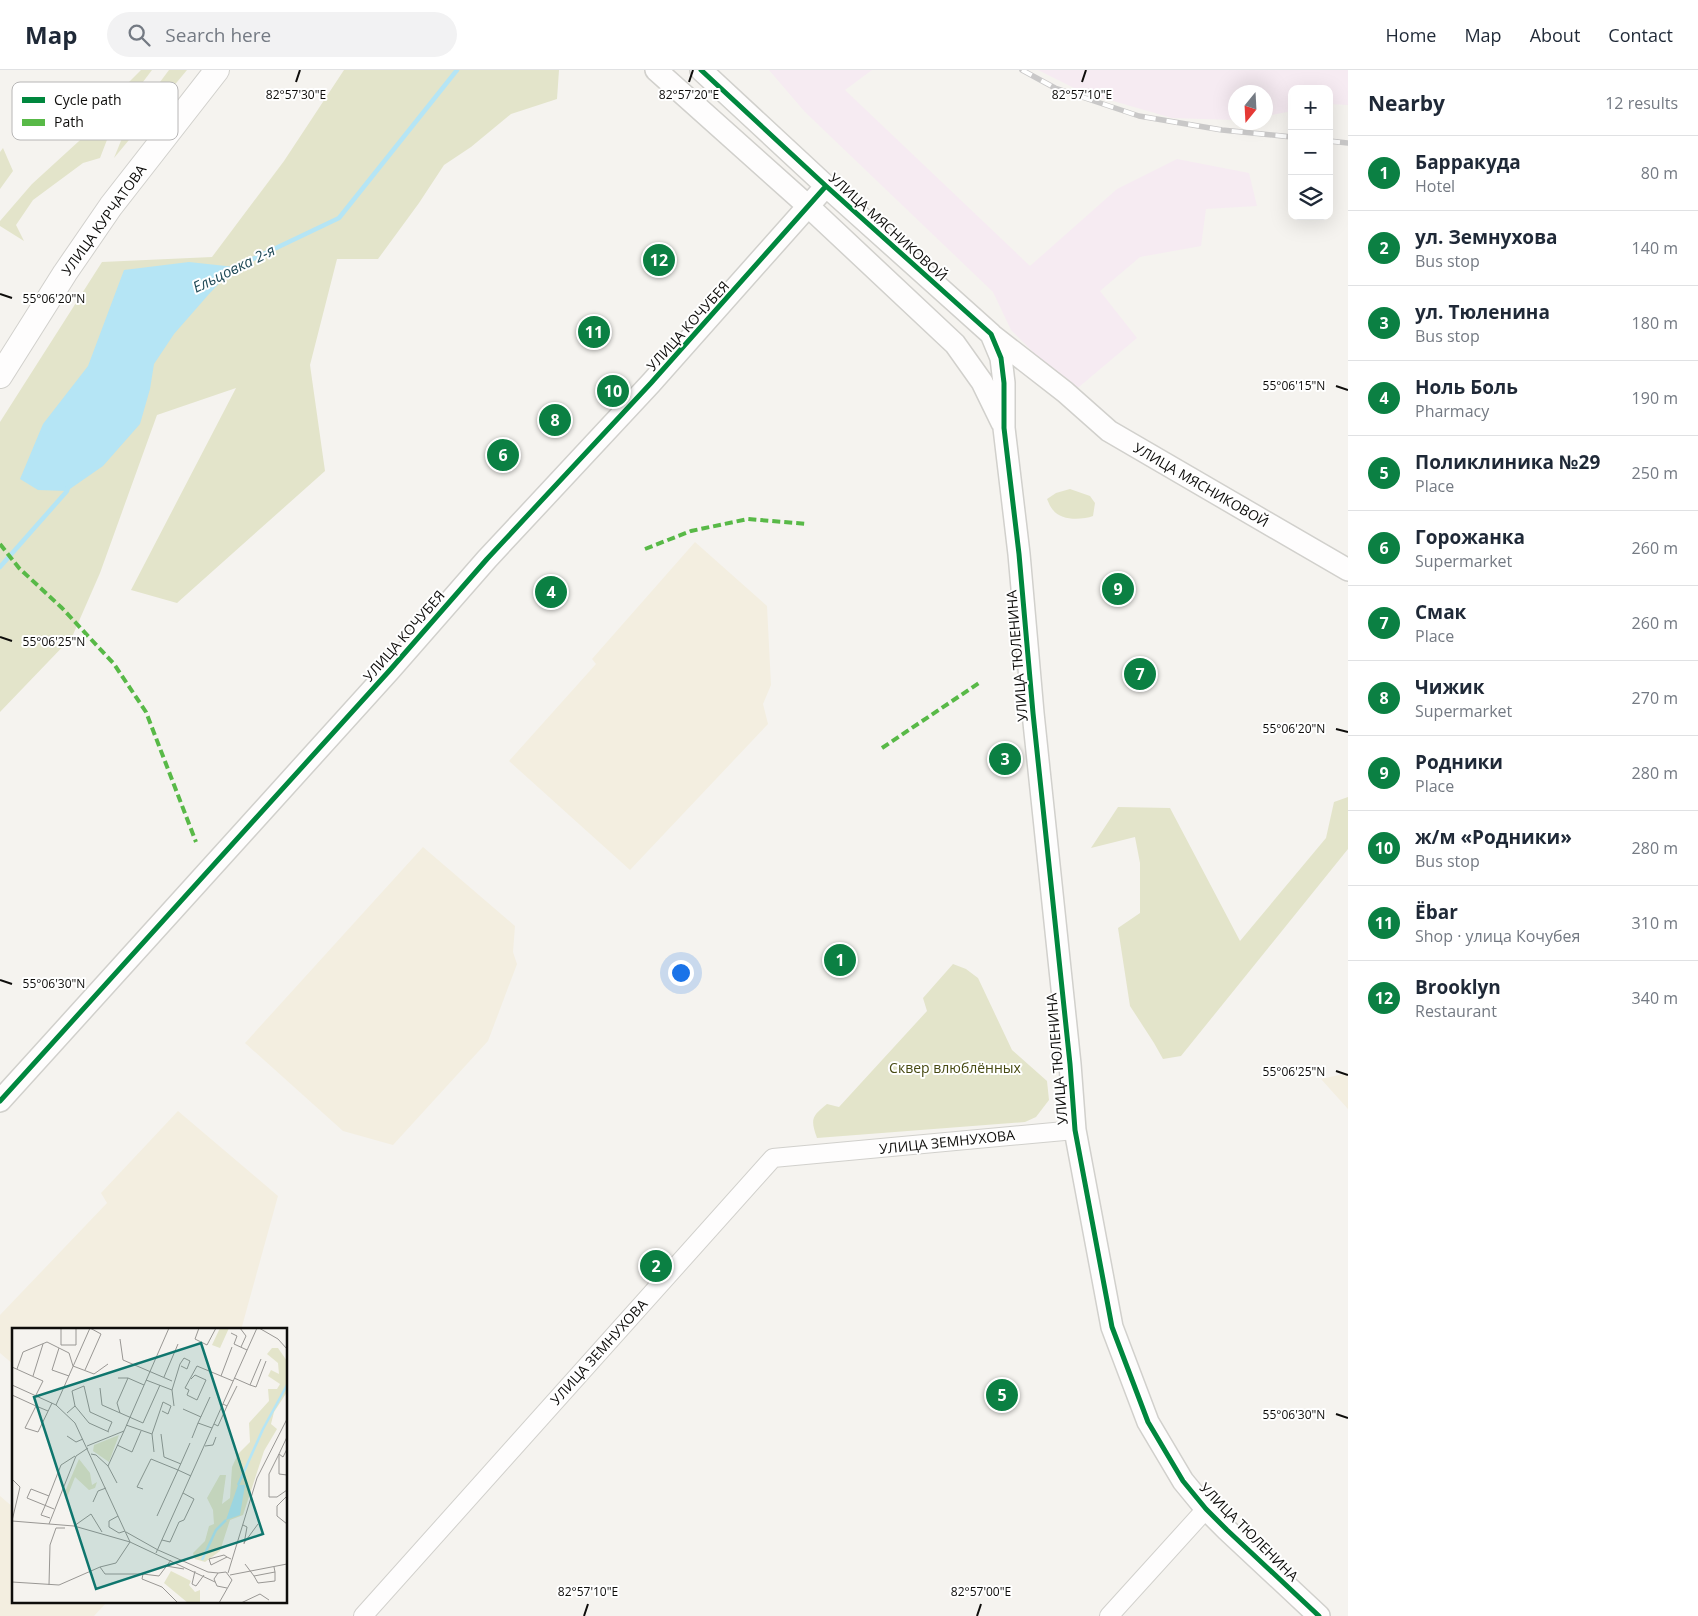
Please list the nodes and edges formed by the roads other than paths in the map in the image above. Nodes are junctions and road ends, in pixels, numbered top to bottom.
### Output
1 (217, 70) edge
2 (656, 70) edge
3 (701, 70) edge
4 (178, 120) edge
5 (162, 140) edge
6 (826, 186) junction
7 (808, 206) junction
8 (990, 334) junction
9 (0, 376) edge
10 (1004, 428) junction
11 (1348, 570) edge
12 (0, 1101) edge
13 (1075, 1130) junction
14 (1206, 1508) junction
15 (363, 1616) edge
16 (1109, 1616) edge
17 (1318, 1616) edge

1 - 4 main road, УЛИЦА КУРЧАТОВА
2 - 7 street
3 - 6 street, УЛИЦА МЯСНИКОВОЙ
5 - 9 main road, УЛИЦА КУРЧАТОВА
6 - 7 street, УЛИЦА КОЧУБЕЯ
6 - 8 street, УЛИЦА МЯСНИКОВОЙ
7 - 10 street
7 - 12 street, УЛИЦА КОЧУБЕЯ
8 - 10 street, УЛИЦА МЯСНИКОВОЙ
8 - 11 street, УЛИЦА МЯСНИКОВОЙ
10 - 13 street, УЛИЦА ТЮЛЕНИНА
13 - 14 street, УЛИЦА ТЮЛЕНИНА
13 - 15 street, УЛИЦА ЗЕМНУХОВА
14 - 16 street
14 - 17 street, УЛИЦА ТЮЛЕНИНА

